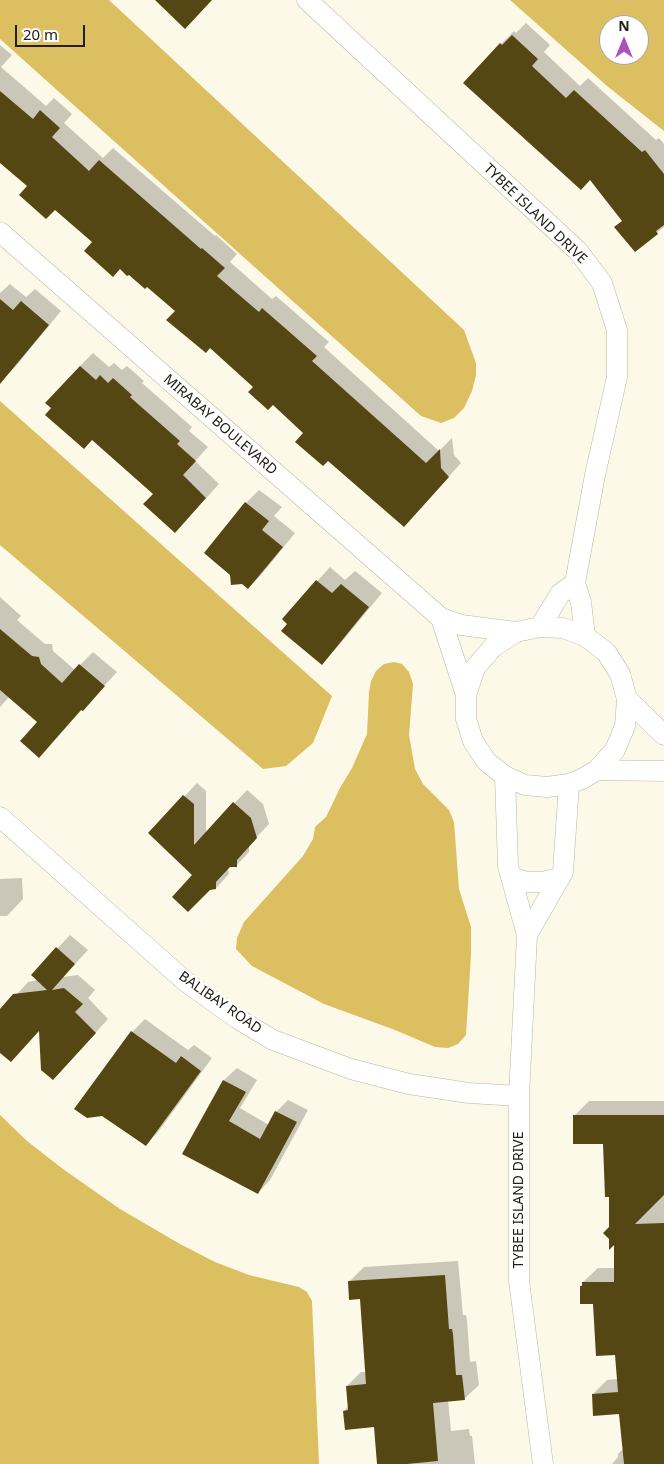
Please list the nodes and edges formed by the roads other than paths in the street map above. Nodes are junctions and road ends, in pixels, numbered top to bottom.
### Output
1 (307, 0) edge
2 (0, 232) edge
3 (575, 583) junction
4 (441, 618) junction
5 (540, 626) junction
6 (516, 632) junction
7 (585, 636) junction
8 (466, 695) junction
9 (627, 699) junction
10 (664, 735) edge
11 (597, 770) junction
12 (664, 771) edge
13 (505, 776) junction
14 (570, 784) junction
15 (0, 818) edge
16 (511, 877) junction
17 (560, 878) junction
18 (527, 936) junction
19 (519, 1096) junction
20 (543, 1464) edge

1 - 3 street, TYBEE ISLAND DRIVE
2 - 4 street, MIRABAY BOULEVARD
3 - 5 street
3 - 7 street, TYBEE ISLAND DRIVE
4 - 6 street, MIRABAY BOULEVARD
4 - 8 street, MIRABAY BOULEVARD
5 - 6 street, MIRABAY BOULEVARD
5 - 7 street, MIRABAY BOULEVARD
6 - 8 street, MIRABAY BOULEVARD
7 - 9 street, MIRABAY BOULEVARD
8 - 13 street, MIRABAY BOULEVARD
9 - 10 street
9 - 11 street, MIRABAY BOULEVARD
11 - 12 street, MIRABAY BOULEVARD
11 - 14 street, MIRABAY BOULEVARD
13 - 14 street, MIRABAY BOULEVARD
13 - 16 street, TYBEE ISLAND DRIVE
14 - 17 street, TYBEE ISLAND DRIVE
15 - 19 street, BALIBAY ROAD
16 - 17 street
16 - 18 street, TYBEE ISLAND DRIVE
17 - 18 street, TYBEE ISLAND DRIVE
18 - 19 street, TYBEE ISLAND DRIVE
19 - 20 street, TYBEE ISLAND DRIVE

